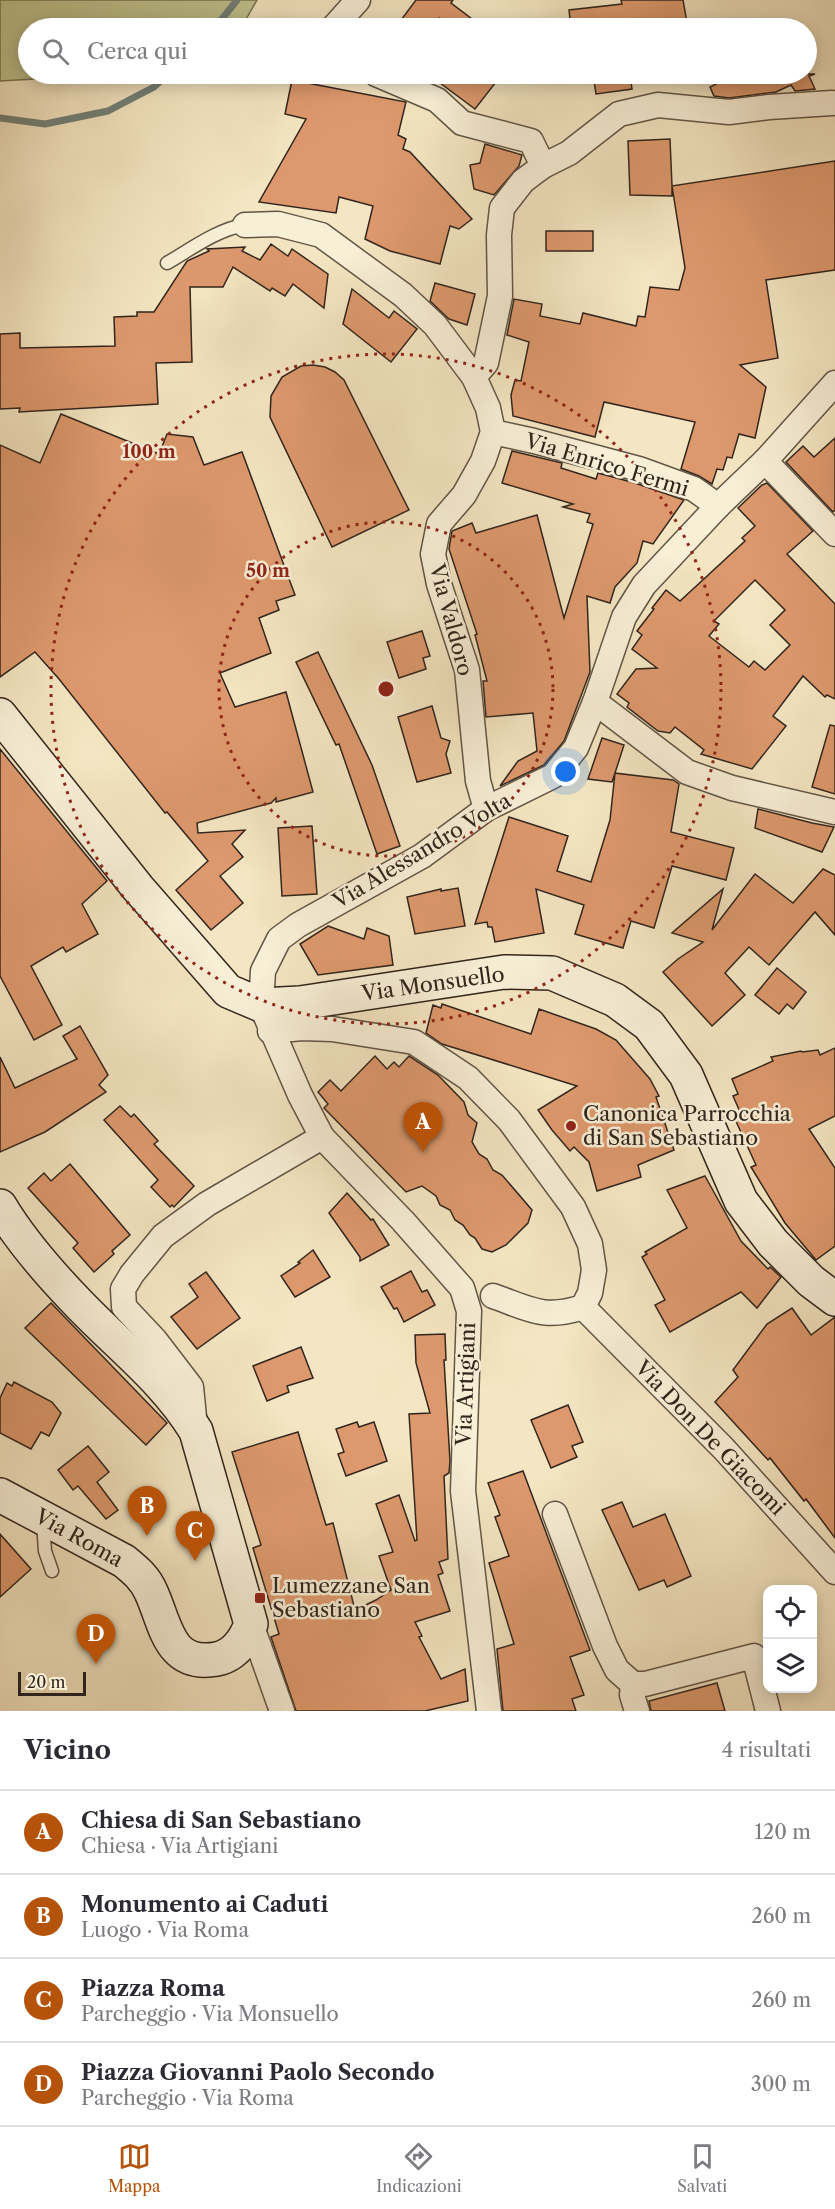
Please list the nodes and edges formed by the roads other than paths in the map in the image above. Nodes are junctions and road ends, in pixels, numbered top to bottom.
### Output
1 (358, 0) edge
2 (342, 18) edge
3 (399, 84) edge
4 (834, 102) edge
5 (543, 166) junction
6 (245, 225) joint
7 (167, 263) dead end
8 (474, 377) junction
9 (835, 383) edge
10 (493, 432) junction
11 (765, 461) junction
12 (718, 506) junction
13 (835, 534) edge
14 (595, 702) junction
15 (0, 715) edge
16 (486, 809) junction
17 (835, 812) edge
18 (266, 1018) junction
19 (329, 1144) junction
20 (0, 1206) edge
21 (493, 1296) dead end
22 (835, 1299) edge
23 (583, 1307) junction
24 (196, 1431) junction
25 (0, 1496) edge
26 (555, 1514) dead end
27 (43, 1518) junction
28 (52, 1571) dead end
29 (835, 1572) edge
30 (251, 1624) junction
31 (633, 1684) junction
32 (282, 1711) edge
33 (489, 1711) edge
34 (637, 1711) edge
35 (768, 1711) edge

1 - 2 street
3 - 5 street
4 - 5 street
5 - 8 street
6 - 7 lane
6 - 8 street
8 - 10 street
9 - 11 street, Via Alessandro Volta
10 - 12 street, Via Enrico Fermi
10 - 16 street, Via Valdoro
11 - 12 street, Via Alessandro Volta
11 - 13 street
12 - 14 street, Via Alessandro Volta
14 - 16 street, Via Alessandro Volta
14 - 17 street
15 - 18 main road, Via Monsuello
16 - 18 street, Via Alessandro Volta
18 - 19 street, Via Artigiani
18 - 22 main road, Via Monsuello
18 - 23 street
19 - 24 street
19 - 33 street, Via Artigiani
20 - 24 main road
21 - 23 street
23 - 29 street, Via Don De Giacomi
24 - 30 main road
25 - 27 main road, Via Roma
26 - 31 street
27 - 28 lane
27 - 30 main road, Via Roma
30 - 32 street
31 - 34 street
31 - 35 street

